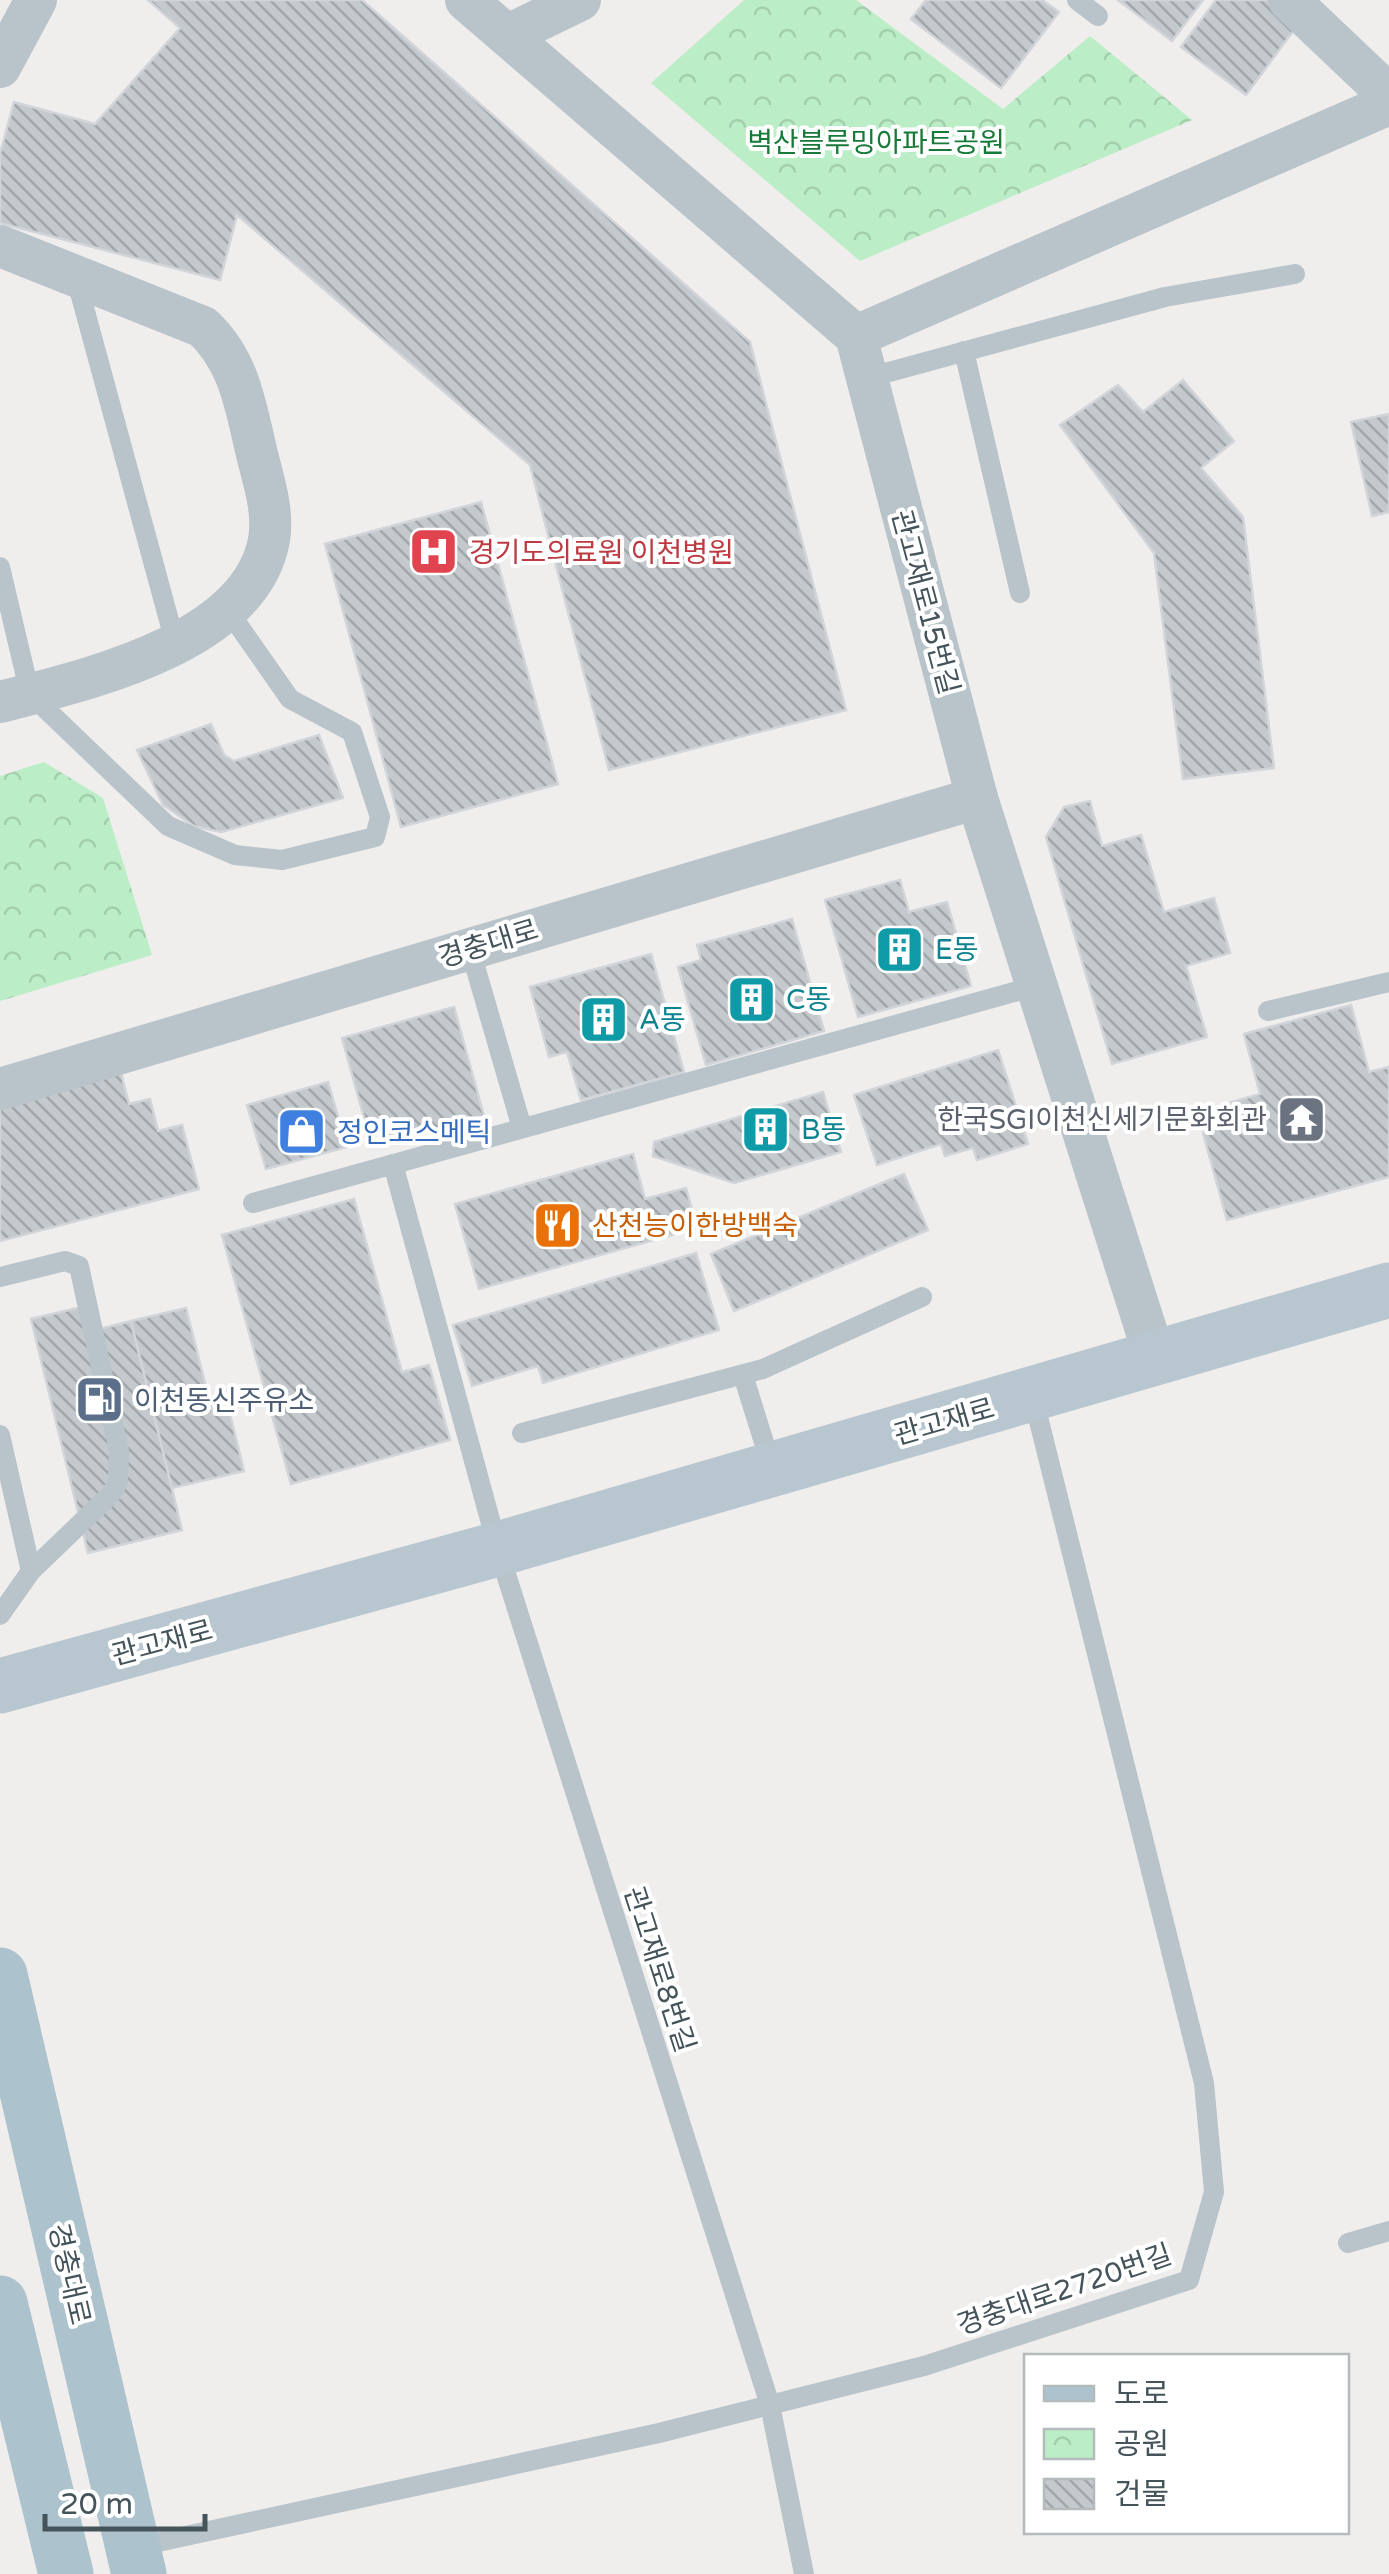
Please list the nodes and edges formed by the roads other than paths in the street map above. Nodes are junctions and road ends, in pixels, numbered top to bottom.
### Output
1 (36, 0) edge
2 (466, 0) edge
3 (580, 0) edge
4 (1077, 0) edge
5 (1289, 0) edge
6 (1098, 16) dead end
7 (508, 35) junction
8 (0, 68) edge
9 (1389, 95) edge
10 (1389, 104) edge
11 (0, 246) edge
12 (1295, 274) dead end
13 (75, 276) junction
14 (856, 336) junction
15 (964, 352) junction
16 (867, 378) junction
17 (0, 567) edge
18 (1020, 594) dead end
19 (4, 602) edge
20 (228, 609) junction
21 (176, 646) junction
22 (15, 698) edge
23 (977, 798) junction
24 (470, 948) junction
25 (1389, 982) edge
26 (1036, 986) junction
27 (1268, 1010) dead end
28 (0, 1088) edge
29 (522, 1128) junction
30 (392, 1164) junction
31 (254, 1203) dead end
32 (0, 1277) edge
33 (1389, 1290) edge
34 (922, 1296) dead end
35 (1154, 1358) junction
36 (743, 1375) junction
37 (1033, 1395) junction
38 (522, 1433) dead end
39 (0, 1435) edge
40 (773, 1470) junction
41 (498, 1549) junction
42 (31, 1572) junction
43 (0, 1615) edge
44 (0, 1686) edge
45 (0, 1975) edge
46 (1389, 2231) edge
47 (1348, 2243) dead end
48 (0, 2303) edge
49 (770, 2405) junction
50 (136, 2561) edge
51 (66, 2574) edge
52 (804, 2574) edge

1 - 8 street
2 - 7 street
3 - 7 street
4 - 6 lane
5 - 9 street
7 - 14 street
10 - 14 street
11 - 13 street
12 - 15 lane
13 - 20 street
13 - 21 lane
14 - 16 street, 관고재로15번길
15 - 16 lane
15 - 18 lane
16 - 23 street, 관고재로15번길
17 - 19 lane
19 - 22 lane
20 - 21 street
20 - 22 lane
21 - 22 street
23 - 24 street, 경충대로
23 - 26 street, 관고재로15번길
24 - 28 street, 경충대로
24 - 29 lane
25 - 27 lane
26 - 29 lane
26 - 35 street, 관고재로15번길
29 - 30 lane
30 - 31 lane
30 - 41 lane
32 - 42 lane
33 - 35 street, 관고재로
34 - 36 lane
35 - 37 street, 관고재로
36 - 38 lane
36 - 40 lane
37 - 40 street, 관고재로
37 - 49 lane, 경충대로2720번길
39 - 42 lane
40 - 41 street, 관고재로
41 - 44 street, 관고재로
41 - 49 lane, 관고재로8번길
42 - 43 lane
45 - 50 main road, 경충대로
46 - 47 lane
48 - 51 main road
49 - 50 lane, 경충대로2720번길
49 - 52 lane, 관고재로8번길

